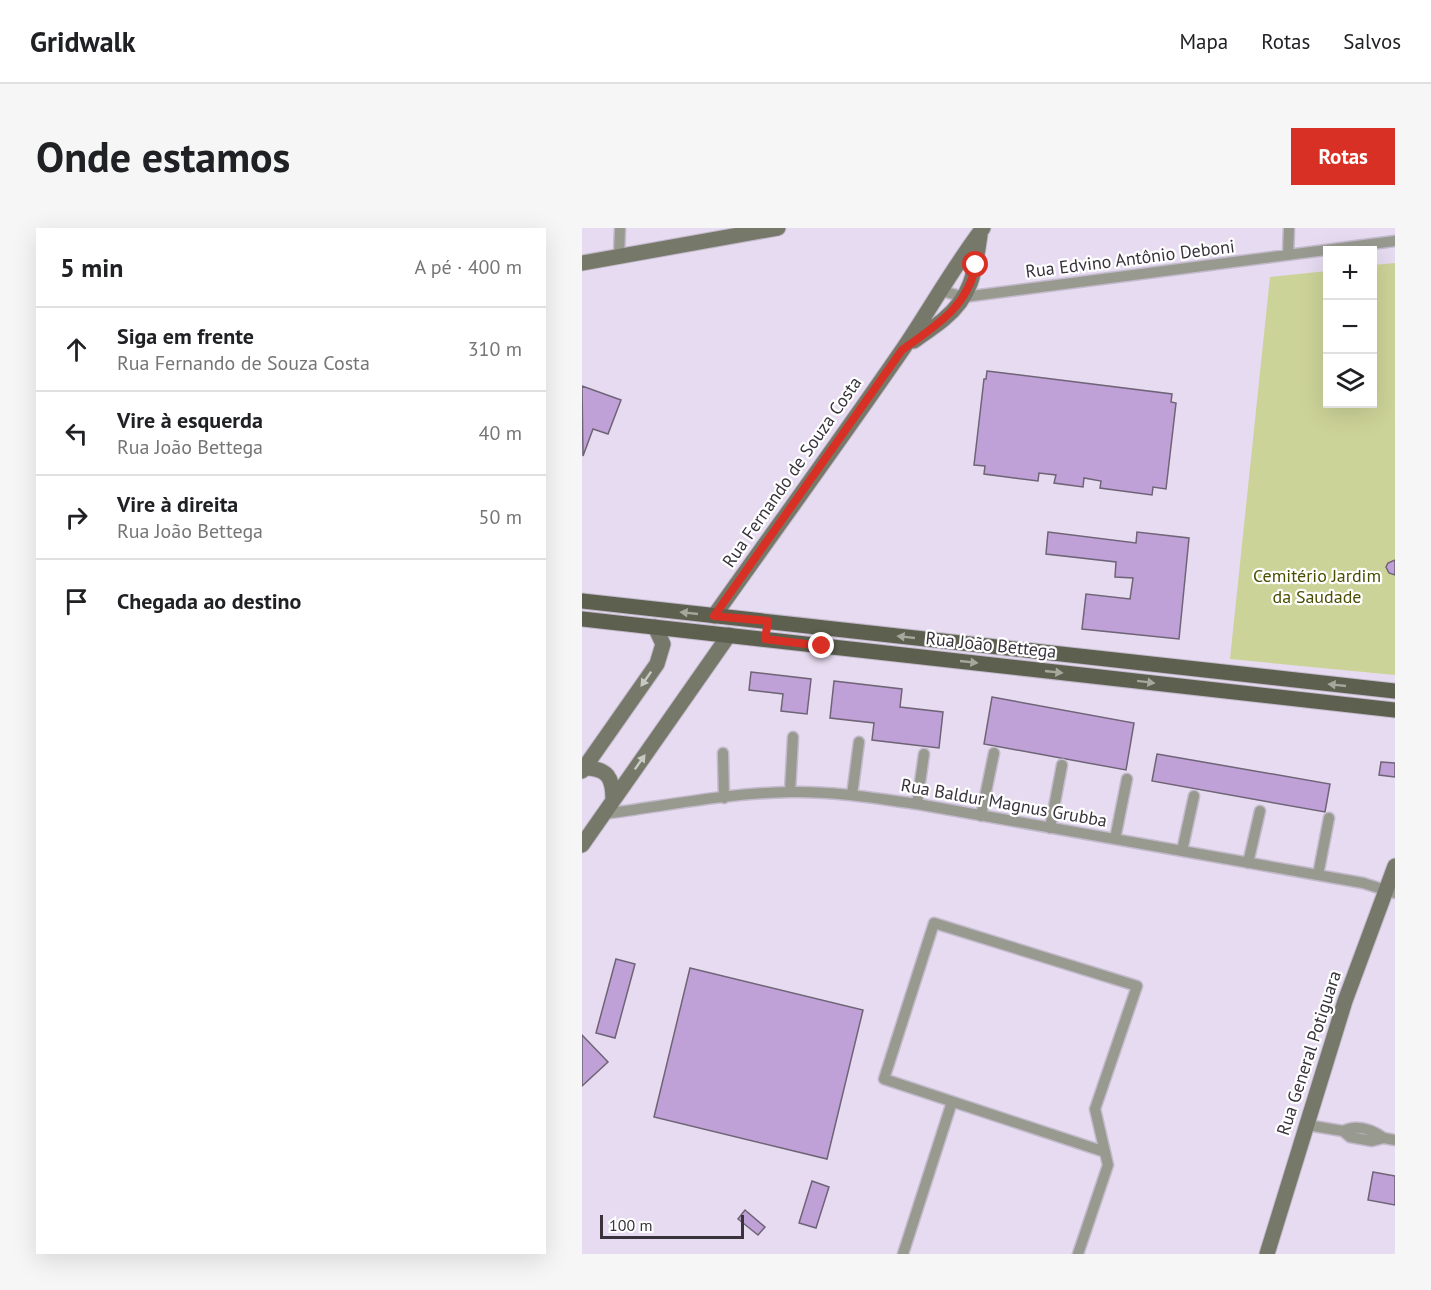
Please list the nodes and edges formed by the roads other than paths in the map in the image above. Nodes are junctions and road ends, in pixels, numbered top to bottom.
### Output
1 (620, 228) edge
2 (778, 228) edge
3 (1289, 228) edge
4 (982, 230) edge
5 (1395, 241) edge
6 (1288, 255) junction
7 (619, 256) junction
8 (582, 263) edge
9 (942, 291) junction
10 (964, 297) junction
11 (902, 350) junction
12 (582, 601) edge
13 (714, 616) junction
14 (582, 619) edge
15 (768, 621) junction
16 (655, 627) junction
17 (729, 635) junction
18 (765, 639) junction
19 (1089, 657) junction
20 (1110, 659) junction
21 (1088, 675) junction
22 (1108, 677) junction
23 (1395, 691) edge
24 (1395, 710) edge
25 (793, 737) dead end
26 (859, 742) dead end
27 (723, 753) dead end
28 (994, 753) dead end
29 (924, 754) dead end
30 (1062, 765) dead end
31 (583, 769) edge
32 (1127, 779) dead end
33 (790, 792) junction
34 (852, 795) junction
35 (1194, 796) dead end
36 (724, 798) junction
37 (613, 800) junction
38 (917, 804) junction
39 (1260, 811) dead end
40 (603, 814) junction
41 (981, 816) junction
42 (1329, 818) dead end
43 (1050, 828) junction
44 (1115, 839) junction
45 (582, 845) edge
46 (1182, 851) junction
47 (1248, 863) junction
48 (1395, 866) edge
49 (1318, 875) junction
50 (1390, 892) edge
51 (952, 1102) junction
52 (1307, 1125) junction
53 (1389, 1139) edge
54 (1104, 1152) junction
55 (903, 1254) edge
56 (1078, 1254) edge
57 (1267, 1254) edge

1 - 7 street
2 - 7 main road
3 - 6 street
4 - 9 main road, Rua Fernando de Souza Costa
4 - 10 main road, Rua Fernando de Souza Costa
5 - 6 street, Rua Edvino Antônio Deboni
6 - 10 street, Rua Edvino Antônio Deboni
7 - 8 main road
9 - 10 street, Rua Edvino Antônio Deboni
9 - 11 main road, Rua Fernando de Souza Costa
10 - 11 main road, Rua Fernando de Souza Costa
11 - 13 main road, Rua Fernando de Souza Costa
13 -> 12 main road, Rua João Bettega
13 - 15 main road, Rua João Bettega
14 - 16 main road, Rua João Bettega
15 - 18 main road
19 -> 15 main road, Rua João Bettega
16 - 17 main road, Rua João Bettega
16 -> 31 main road
17 - 18 main road, Rua João Bettega
37 -> 17 main road
18 -> 21 main road, Rua João Bettega
19 - 20 main road, Rua João Bettega
19 - 21 main road
20 - 22 main road
23 -> 20 main road, Rua João Bettega
21 - 22 main road, Rua João Bettega
22 -> 24 main road, Rua João Bettega
25 - 33 street
26 - 34 street
27 - 36 street
28 - 41 street
29 - 38 street
30 - 43 street
31 - 37 main road
32 - 44 street
33 - 34 street, Rua Baldur Magnus Grubba
33 - 36 street, Rua Baldur Magnus Grubba
34 - 38 street, Rua Baldur Magnus Grubba
35 - 46 street
36 - 40 street, Rua Baldur Magnus Grubba
37 - 40 main road
38 - 41 street, Rua Baldur Magnus Grubba
39 - 47 street
40 - 45 main road
41 - 43 street, Rua Baldur Magnus Grubba
42 - 49 street
43 - 44 street, Rua Baldur Magnus Grubba
44 - 46 street, Rua Baldur Magnus Grubba
46 - 47 street, Rua Baldur Magnus Grubba
47 - 49 street, Rua Baldur Magnus Grubba
48 - 50 main road, Rua General Potiguara
49 - 50 street, Rua Baldur Magnus Grubba
50 - 52 main road, Rua General Potiguara
51 - 54 street
51 - 54 street
51 - 55 street
52 - 53 street
52 - 57 main road, Rua General Potiguara
54 - 56 street

